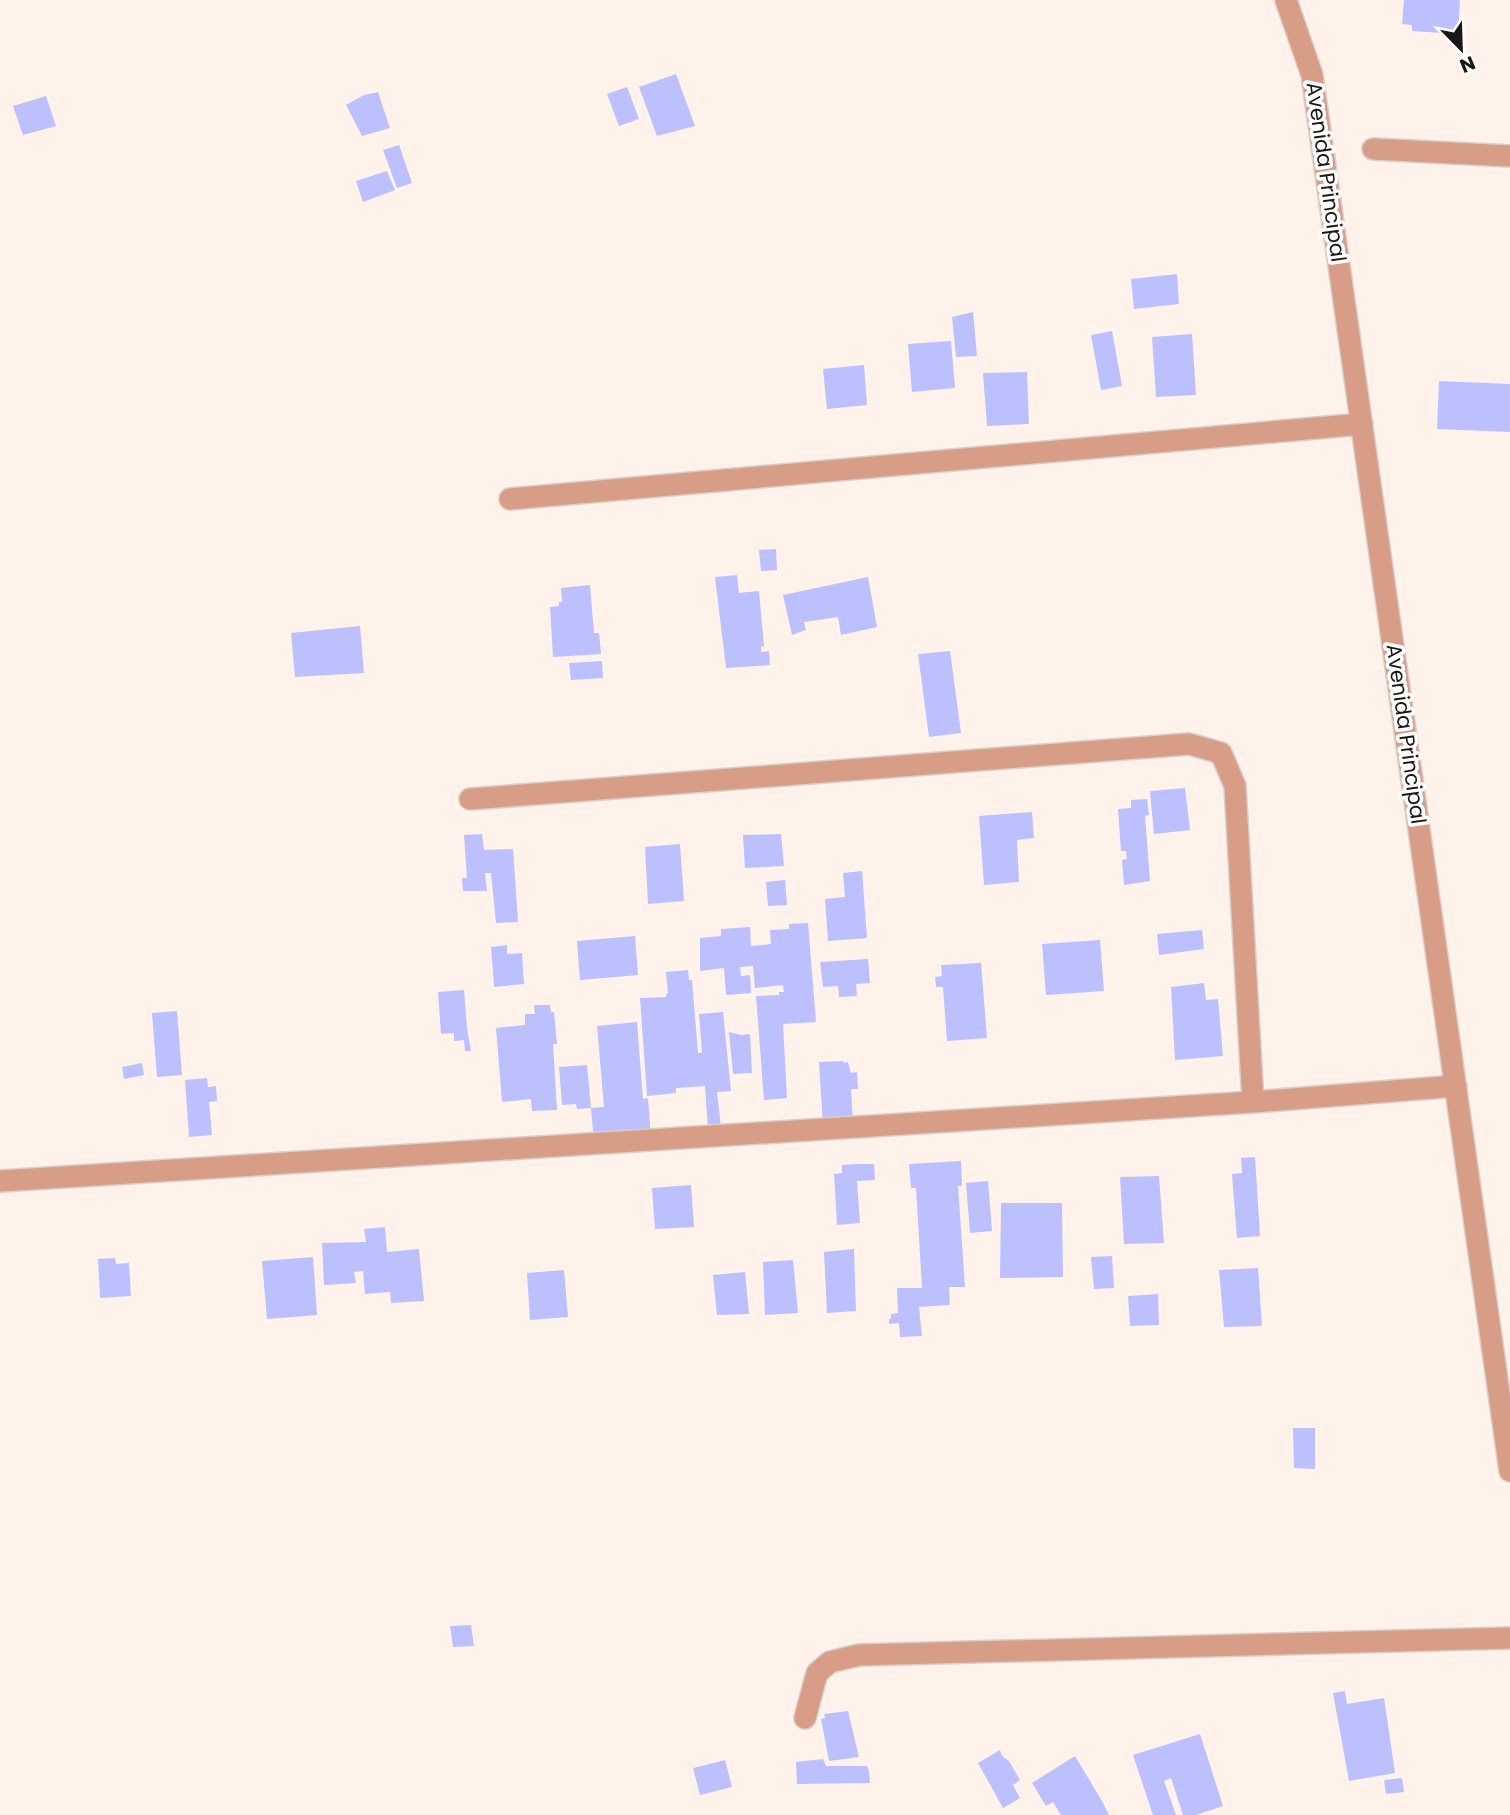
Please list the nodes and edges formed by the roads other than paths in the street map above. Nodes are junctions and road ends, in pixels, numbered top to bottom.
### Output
1 (1286, 0) edge
2 (1373, 149) dead end
3 (1510, 156) edge
4 (1362, 424) junction
5 (510, 499) dead end
6 (470, 799) dead end
7 (1456, 1086) junction
8 (1253, 1102) junction
9 (0, 1181) edge
10 (1510, 1471) edge
11 (1510, 1638) edge
12 (805, 1718) dead end

1 - 4 street, Avenida Principal
2 - 3 street
4 - 5 street
4 - 7 street, Avenida Principal
6 - 8 street
7 - 8 street
7 - 10 street, Avenida Principal
8 - 9 street
11 - 12 street

